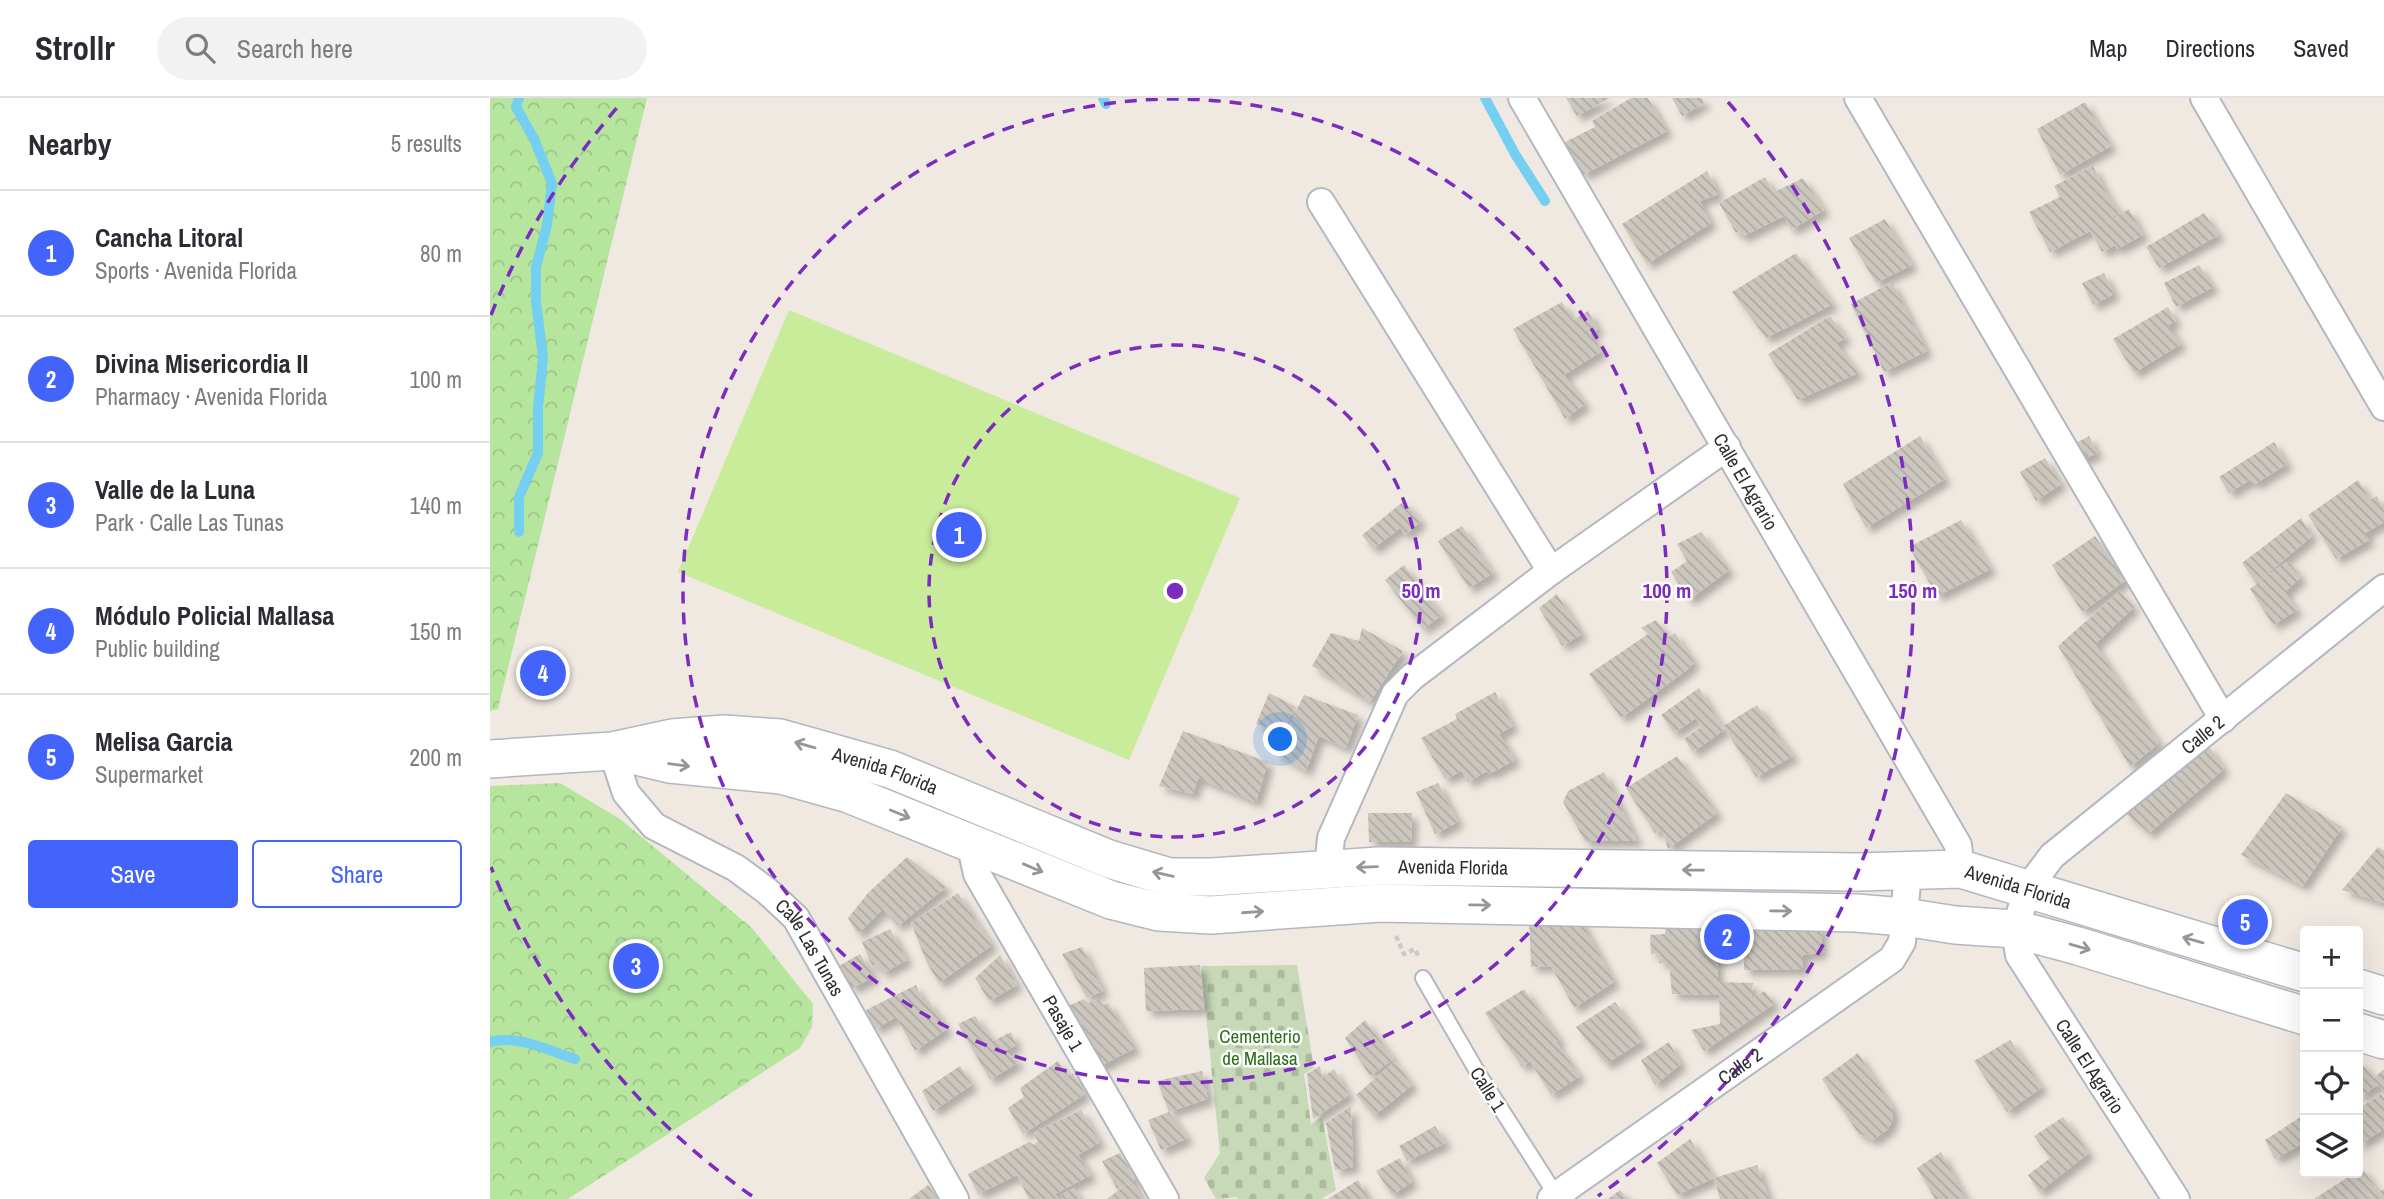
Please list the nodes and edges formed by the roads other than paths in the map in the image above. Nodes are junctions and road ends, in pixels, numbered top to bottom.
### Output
1 (1522, 98) edge
2 (1858, 98) edge
3 (2204, 98) edge
4 (1321, 202) dead end
5 (2384, 407) edge
6 (1727, 447) junction
7 (1551, 571) junction
8 (2384, 588) edge
9 (2223, 719) junction
10 (612, 751) junction
11 (490, 759) edge
12 (985, 808) junction
13 (970, 842) junction
14 (1328, 868) junction
15 (1961, 869) junction
16 (1908, 870) junction
17 (2028, 888) junction
18 (1331, 906) junction
19 (1904, 917) junction
20 (1955, 925) junction
21 (2015, 929) junction
22 (2300, 972) edge
23 (1423, 978) dead end
24 (2361, 989) edge
25 (2384, 996) edge
26 (2300, 1014) edge
27 (2363, 1034) edge
28 (2384, 1040) edge
29 (1555, 1198) edge
30 (956, 1199) edge
31 (1165, 1199) edge
32 (2176, 1199) edge

1 - 6 street, Calle El Agrario
2 - 9 street
3 - 5 street
4 - 7 street
6 - 7 street
6 - 15 street, Calle El Agrario
7 - 14 street
8 - 9 street, Calle 2
9 - 17 street, Calle 2
10 - 11 main road, Avenida Florida
12 -> 10 main road, Avenida Florida
10 -> 13 main road, Avenida Florida
10 - 30 street, Calle Las Tunas
12 - 13 main road
14 -> 12 main road, Avenida Florida
13 -> 18 main road, Avenida Florida
13 - 31 street, Pasaje 1
16 -> 14 main road, Avenida Florida
14 - 18 main road
15 - 16 main road, Avenida Florida
15 - 17 main road, Avenida Florida
15 - 20 main road
16 - 19 street, Calle 2
17 - 21 street, Calle 2
22 -> 17 main road, Avenida Florida
18 -> 19 main road, Avenida Florida
19 - 20 main road, Avenida Florida
19 - 29 street, Calle 2
20 - 21 main road, Avenida Florida
21 -> 26 main road, Avenida Florida
21 - 32 street, Calle El Agrario
23 - 29 lane, Calle 1
24 - 25 main road
27 - 28 main road

